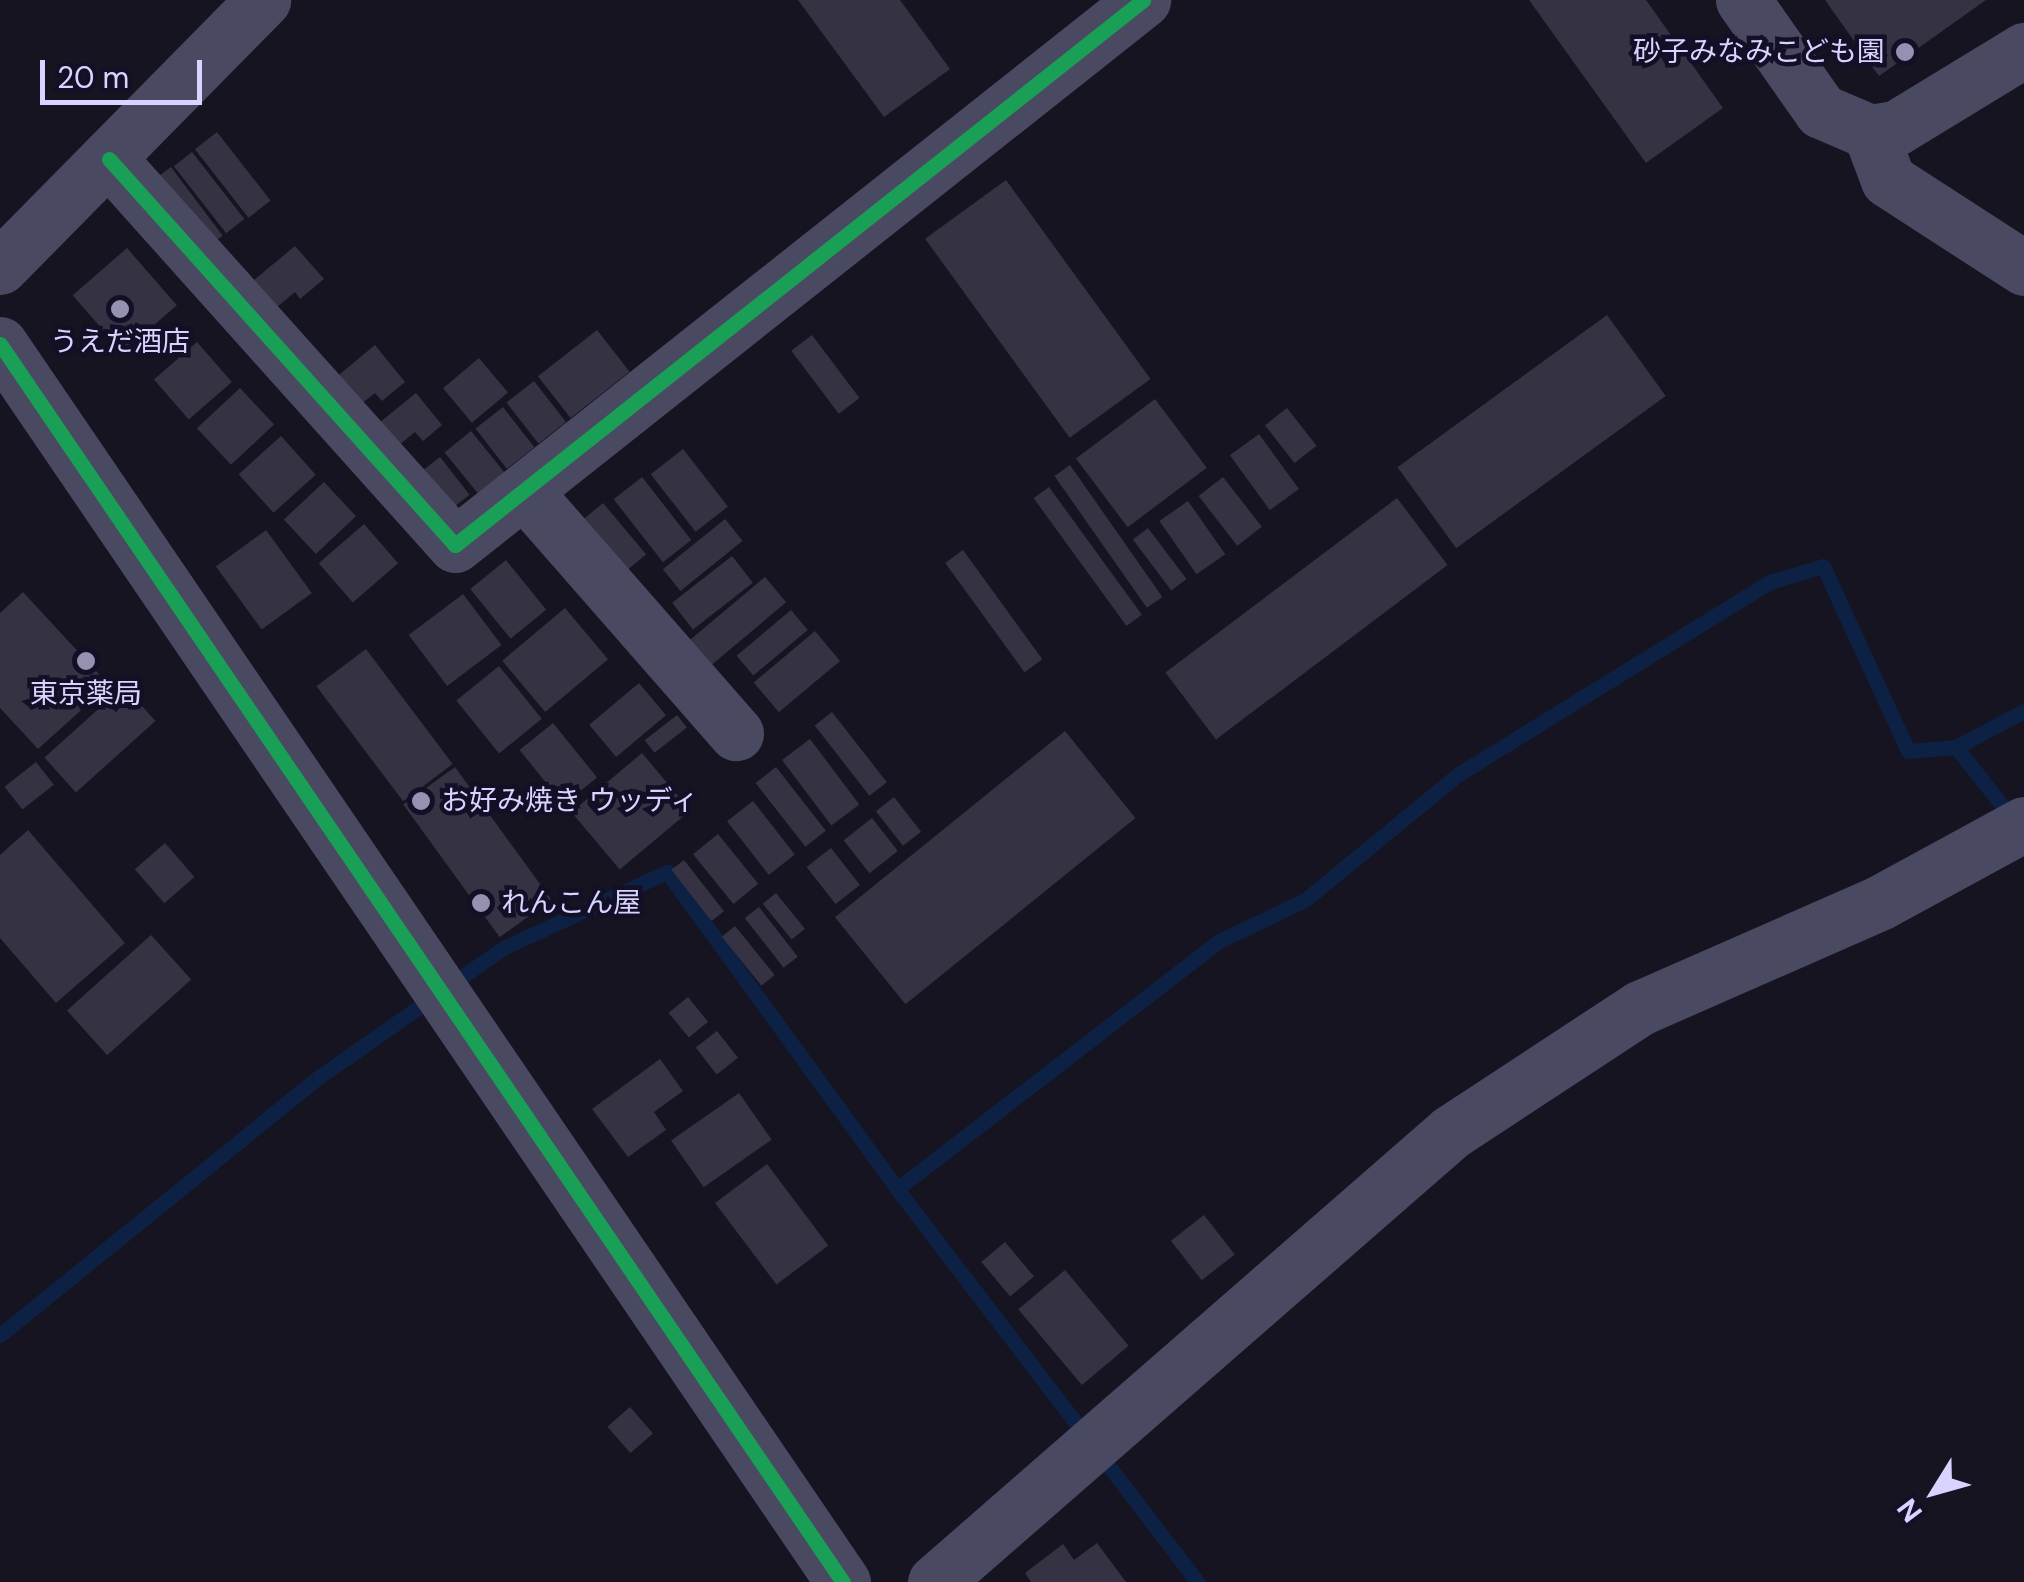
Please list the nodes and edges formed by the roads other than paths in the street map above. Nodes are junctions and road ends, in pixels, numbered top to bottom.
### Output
1 (263, 0) edge
2 (1143, 0) edge
3 (1743, 0) edge
4 (2024, 50) edge
5 (1870, 132) junction
6 (109, 159) junction
7 (0, 267) edge
8 (2024, 268) edge
9 (0, 344) edge
10 (524, 491) junction
11 (736, 733) dead end
12 (2024, 824) edge
13 (843, 1582) edge
14 (935, 1582) edge

1 - 6 street
2 - 10 street
3 - 5 street
4 - 5 street
5 - 8 street
6 - 7 street
6 - 10 street
9 - 13 street
10 - 11 street
12 - 14 street

